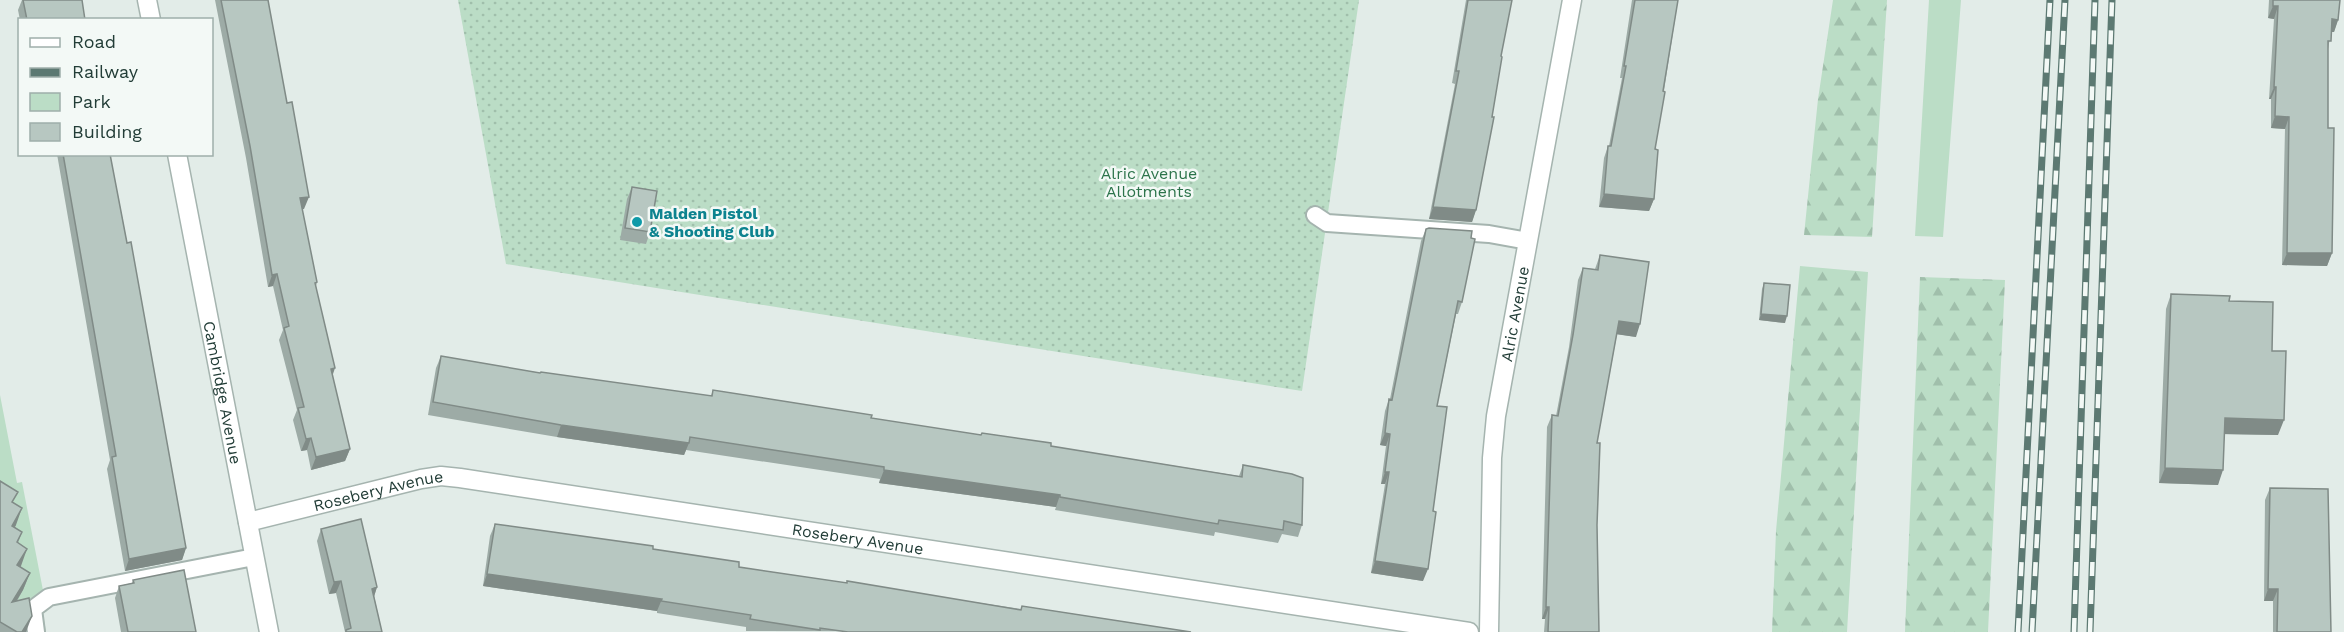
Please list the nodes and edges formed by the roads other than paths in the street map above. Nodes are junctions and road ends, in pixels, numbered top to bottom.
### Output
1 (147, 0) edge
2 (1572, 0) edge
3 (151, 18) edge
4 (177, 156) edge
5 (1315, 215) dead end
6 (1528, 241) junction
7 (248, 522) junction
8 (254, 557) junction
9 (36, 632) edge
10 (269, 632) edge
11 (1469, 632) edge
12 (1489, 632) edge

1 - 3 street
2 - 6 street, Alric Avenue
4 - 7 street, Cambridge Avenue
5 - 6 lane
6 - 12 street, Alric Avenue
7 - 8 street, Cambridge Avenue
7 - 11 street, Rosebery Avenue
8 - 9 lane
8 - 10 street, Cambridge Avenue

